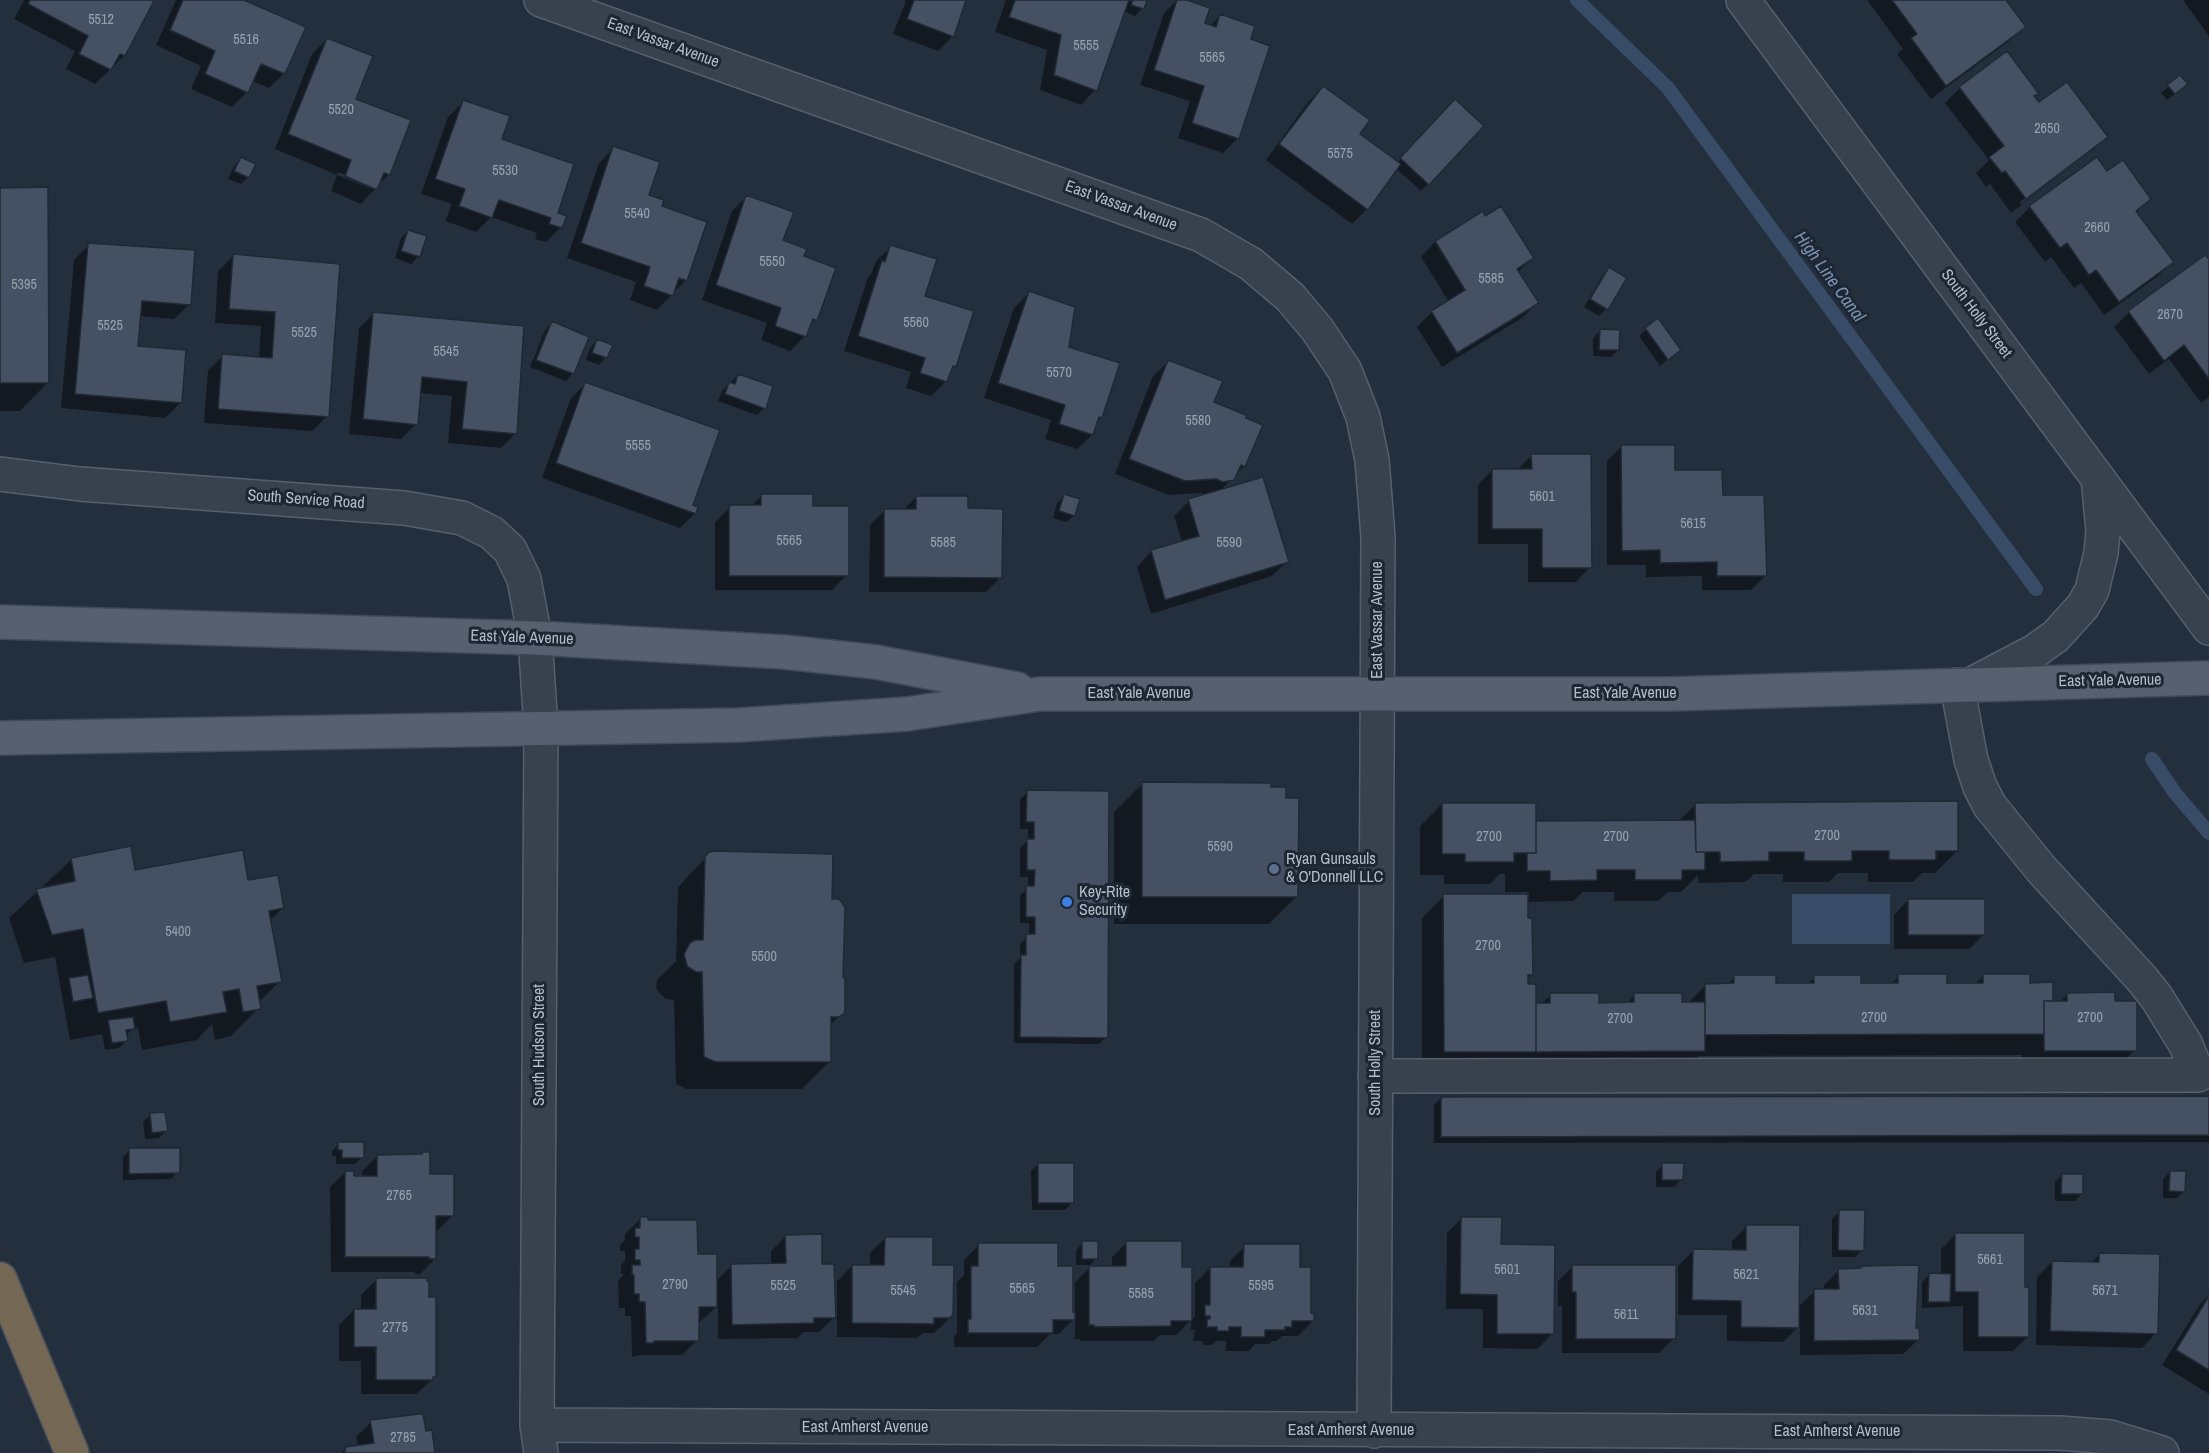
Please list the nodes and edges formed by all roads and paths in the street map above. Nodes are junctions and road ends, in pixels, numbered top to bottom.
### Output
1 (541, 0) edge
2 (1743, 0) edge
3 (0, 474) edge
4 (2098, 478) junction
5 (0, 622) edge
6 (2209, 628) edge
7 (535, 638) junction
8 (2209, 678) edge
9 (1965, 685) junction
10 (1040, 694) junction
11 (1378, 695) junction
12 (541, 728) junction
13 (0, 738) edge
14 (1376, 1076) junction
15 (0, 1279) edge
16 (1374, 1431) junction
17 (539, 1439) edge
18 (72, 1453) edge
19 (2162, 1453) edge

1 - 11 street, East Vassar Avenue
2 - 4 street, South Holly Street
3 - 7 street, South Service Road
4 - 6 street, South Holly Street
4 - 9 street
5 - 7 main road, East Yale Avenue
7 - 10 main road, East Yale Avenue
7 - 12 street, South Hudson Street
8 - 9 main road, East Yale Avenue
9 - 11 main road, East Yale Avenue
9 - 14 street
10 - 11 main road, East Yale Avenue
10 - 12 main road, East Yale Avenue
11 - 14 street, South Holly Street
12 - 13 main road, East Yale Avenue
12 - 17 street, South Hudson Street
14 - 16 street, South Holly Street
15 - 18 highway
16 - 17 street, East Amherst Avenue
16 - 19 street, East Amherst Avenue

